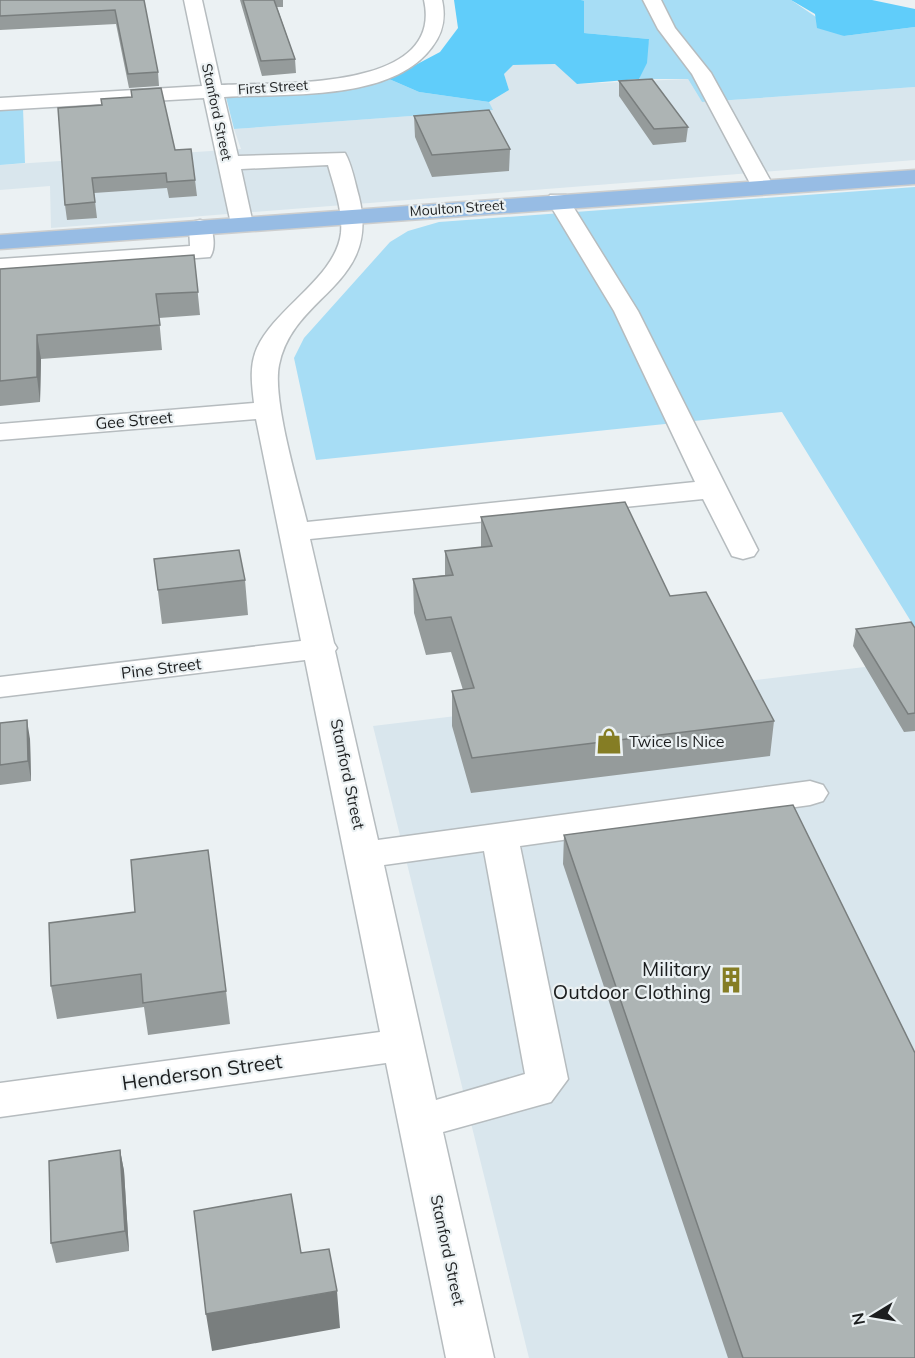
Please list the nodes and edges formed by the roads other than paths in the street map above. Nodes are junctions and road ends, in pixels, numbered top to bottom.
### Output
1 (193, 0) edge
2 (433, 0) edge
3 (652, 0) edge
4 (211, 91) junction
5 (0, 104) edge
6 (228, 163) junction
7 (915, 177) edge
8 (763, 187) junction
9 (558, 200) junction
10 (352, 216) junction
11 (242, 224) junction
12 (200, 227) junction
13 (0, 242) edge
14 (0, 266) edge
15 (268, 410) junction
16 (0, 432) edge
17 (713, 489) junction
18 (295, 532) junction
19 (743, 550) dead end
20 (321, 648) junction
21 (0, 687) edge
22 (810, 793) dead end
23 (500, 836) junction
24 (365, 855) junction
25 (405, 1045) junction
26 (0, 1100) edge
27 (420, 1121) junction
28 (470, 1358) edge

1 - 4 street, Stanford Street
2 - 4 street, First Street
3 - 8 street
4 - 5 street, First Street
4 - 6 street, Stanford Street
6 - 10 street, Stanford Street
6 - 11 street, Stanford Street
7 - 8 main road, Moulton Street
8 - 9 main road, Moulton Street
9 - 10 main road, Moulton Street
9 - 17 street
10 - 11 main road, Moulton Street
10 - 15 street, Stanford Street
11 - 12 main road, Moulton Street
12 - 13 main road, Moulton Street
12 - 14 street
15 - 16 street, Gee Street
15 - 18 street, Stanford Street
17 - 18 street
17 - 19 street
18 - 20 street, Stanford Street
20 - 21 street, Pine Street
20 - 24 street, Stanford Street
22 - 23 street
23 - 24 street
23 - 27 street
24 - 25 street, Stanford Street
25 - 26 street, Henderson Street
25 - 27 street, Stanford Street
27 - 28 street, Stanford Street

